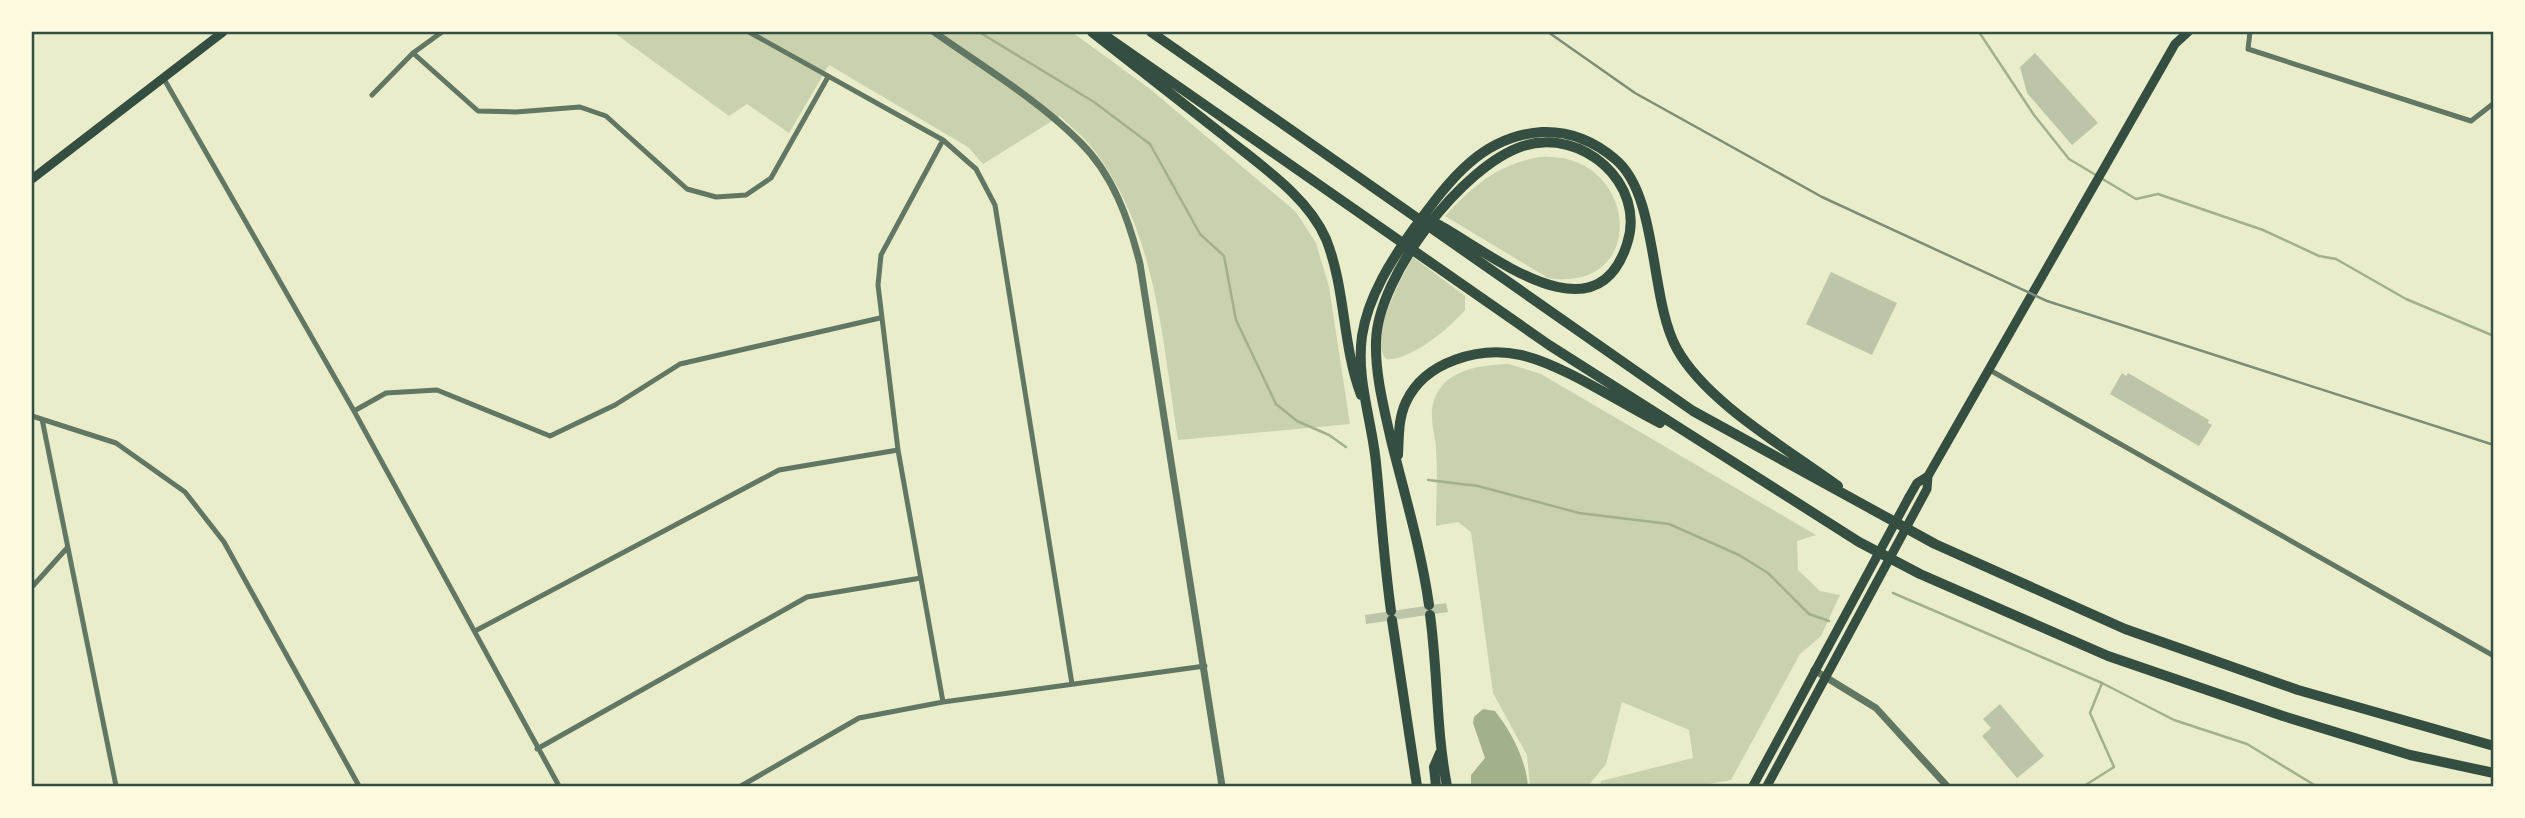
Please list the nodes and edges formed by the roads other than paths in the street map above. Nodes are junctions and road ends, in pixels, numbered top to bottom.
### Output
1 (223, 32) edge
2 (442, 32) edge
3 (750, 32) edge
4 (934, 32) edge
5 (1092, 32) edge
6 (1100, 32) edge
7 (1151, 32) edge
8 (2174, 32) edge
9 (2188, 32) edge
10 (2250, 32) edge
11 (2175, 44) junction
12 (413, 53) junction
13 (828, 77) junction
14 (164, 79) junction
15 (372, 95) dead end
16 (2494, 103) edge
17 (943, 140) junction
18 (32, 179) edge
19 (1405, 208) junction
20 (880, 318) junction
21 (1988, 369) junction
22 (1366, 410) junction
23 (354, 411) junction
24 (32, 416) edge
25 (42, 419) junction
26 (898, 450) junction
27 (1715, 452) junction
28 (1398, 466) junction
29 (1928, 476) junction
30 (1867, 507) junction
31 (67, 548) junction
32 (921, 578) junction
33 (32, 587) edge
34 (475, 631) junction
35 (2494, 656) edge
36 (1205, 666) junction
37 (1814, 670) junction
38 (1827, 677) junction
39 (1072, 684) junction
40 (943, 702) junction
41 (2494, 746) edge
42 (537, 749) junction
43 (1440, 751) junction
44 (2494, 773) edge
45 (116, 786) edge
46 (359, 786) edge
47 (559, 786) edge
48 (741, 786) edge
49 (1222, 786) edge
50 (1417, 786) edge
51 (1436, 786) edge
52 (1447, 786) edge
53 (1753, 786) edge
54 (1767, 786) edge
55 (1947, 786) edge

1 - 14 main road
2 - 12 street
3 - 13 street
4 - 36 street
5 - 22 highway
6 - 27 highway
7 - 19 highway
8 - 11 main road
9 - 11 main road
10 - 16 street
11 - 21 main road
12 - 13 street
12 - 15 street
13 - 17 street
14 - 18 main road
14 - 23 street
17 - 20 street
17 - 39 street
19 - 28 highway
19 - 30 highway
20 - 23 street
20 - 26 street
21 - 29 main road
21 - 35 street
22 - 30 highway
22 - 50 highway
23 - 34 street
24 - 25 street
25 - 31 street
25 - 46 street
26 - 32 street
26 - 34 street
27 - 28 highway
27 - 44 highway
28 - 43 highway
29 - 37 main road
29 - 38 main road
30 - 41 highway
31 - 33 street
31 - 45 street
32 - 40 street
32 - 42 street
34 - 42 street
36 - 39 street
36 - 49 street
37 - 38 street
37 - 53 main road
38 - 54 main road
38 - 55 street
39 - 40 street
40 - 48 street
42 - 47 street
43 - 51 highway
43 - 52 highway

